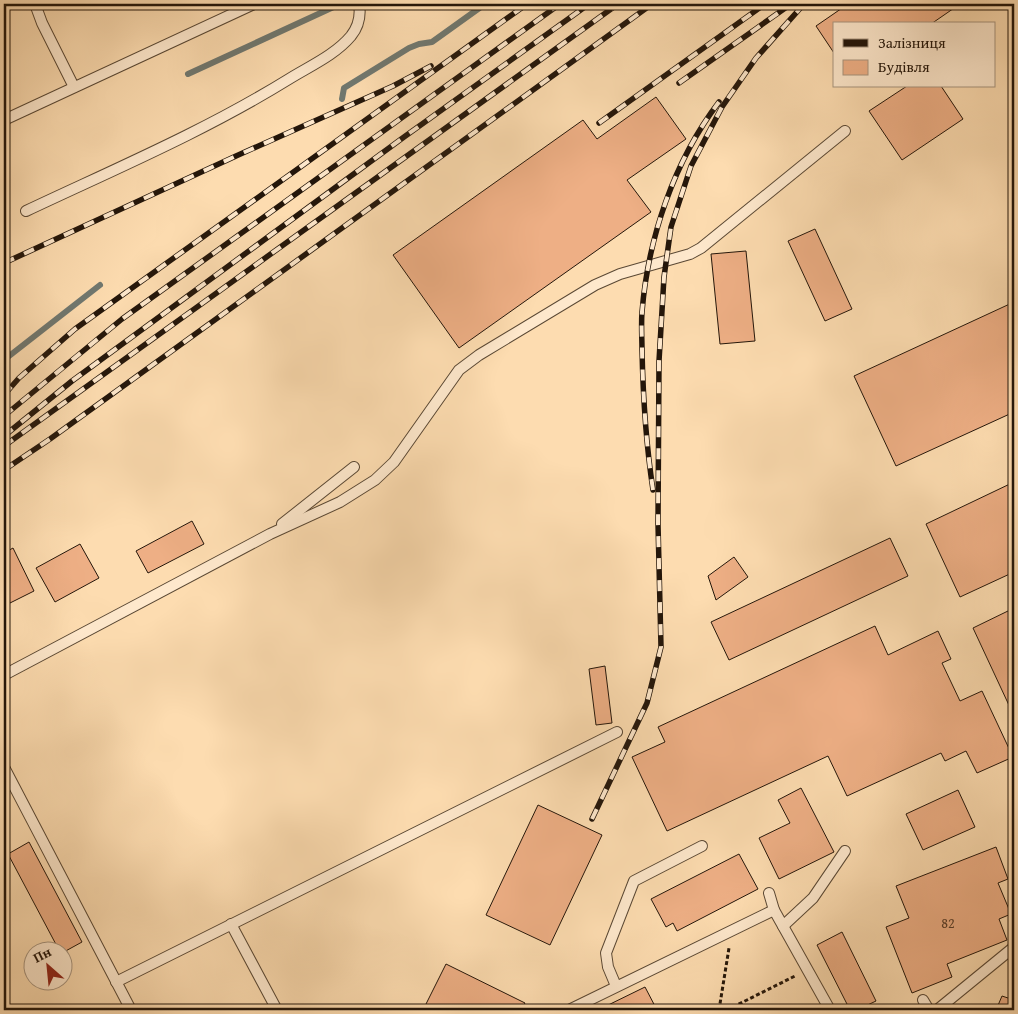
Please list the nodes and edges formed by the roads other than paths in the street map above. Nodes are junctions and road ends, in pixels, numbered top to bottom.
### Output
1 (35, 4) edge
2 (254, 4) edge
3 (360, 4) edge
4 (74, 87) junction
5 (4, 120) edge
6 (846, 131) dead end
7 (26, 211) dead end
8 (354, 467) dead end
9 (270, 534) junction
10 (4, 675) edge
11 (617, 732) dead end
12 (4, 767) edge
13 (702, 846) dead end
14 (845, 851) dead end
15 (769, 893) dead end
16 (774, 910) junction
17 (231, 924) junction
18 (783, 926) junction
19 (1014, 947) edge
20 (116, 982) junction
21 (616, 986) junction
22 (923, 1000) dead end
23 (131, 1010) edge
24 (277, 1010) edge
25 (569, 1010) edge
26 (830, 1010) edge
27 (929, 1010) edge
28 (936, 1010) edge

1 - 4 lane
2 - 4 lane
3 - 7 lane
4 - 5 lane
6 - 9 lane
8 - 9 lane
9 - 10 lane
11 - 17 lane
12 - 20 lane
13 - 21 lane
14 - 18 lane
15 - 16 lane
16 - 18 lane
16 - 21 lane
17 - 20 lane
17 - 24 lane
18 - 26 lane
19 - 28 lane
20 - 23 lane
21 - 25 lane
22 - 27 lane

